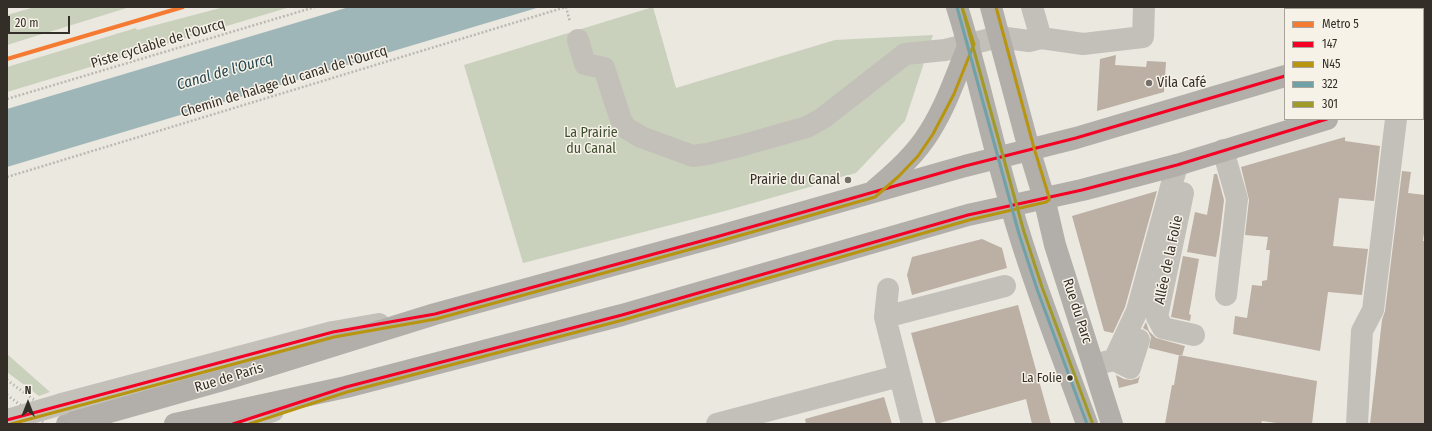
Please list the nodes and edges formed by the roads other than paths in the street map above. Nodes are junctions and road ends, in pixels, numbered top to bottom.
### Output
1 (957, 7) edge
2 (991, 7) edge
3 (1032, 7) edge
4 (1144, 7) edge
5 (999, 38) junction
6 (1041, 38) junction
7 (578, 40) dead end
8 (969, 44) junction
9 (1284, 76) edge
10 (1324, 120) edge
11 (1396, 120) edge
12 (1029, 149) junction
13 (1223, 150) junction
14 (998, 158) junction
15 (1183, 163) junction
16 (872, 192) junction
17 (1044, 198) junction
18 (1011, 206) junction
19 (1005, 286) dead end
20 (888, 289) dead end
21 (1226, 295) dead end
22 (435, 314) joint
23 (885, 317) junction
24 (1194, 335) dead end
25 (1139, 340) dead end
26 (1104, 362) junction
27 (899, 376) junction
28 (346, 387) junction
29 (71, 416) edge
30 (7, 420) edge
31 (743, 421) edge
32 (175, 424) edge
33 (232, 424) edge
34 (717, 424) edge
35 (912, 424) edge
36 (1087, 424) edge
37 (1112, 424) edge
38 (1356, 424) edge

1 - 8 main road, Rue du Parc
2 - 5 main road, Rue du Parc
3 - 6 lane
4 - 6 lane
5 - 6 lane
5 - 8 lane
5 - 12 main road, Rue du Parc
7 - 8 lane
8 - 14 main road, Rue du Parc
8 - 16 main road
9 - 12 main road, Rue de Paris
10 - 13 main road
11 - 38 lane
12 - 14 main road, Rue de Paris
12 - 17 main road, Rue du Parc
13 - 15 main road
13 - 21 lane
14 - 16 main road, Rue de Paris
14 - 18 main road, Rue du Parc
15 - 17 main road
15 - 24 lane, Allée de la Folie
15 - 26 lane
16 - 22 main road, Rue de Paris
17 - 18 main road
17 - 26 main road, Rue du Parc
18 - 28 main road
18 - 36 main road, Rue du Parc
19 - 23 lane
20 - 23 lane
22 - 29 lane, Rue de Paris
23 - 27 lane
25 - 26 lane
26 - 37 main road, Rue du Parc
27 - 31 lane
27 - 35 lane
28 - 32 main road
28 - 33 lane
29 - 30 lane, Rue de Paris, bridge
31 - 34 lane

